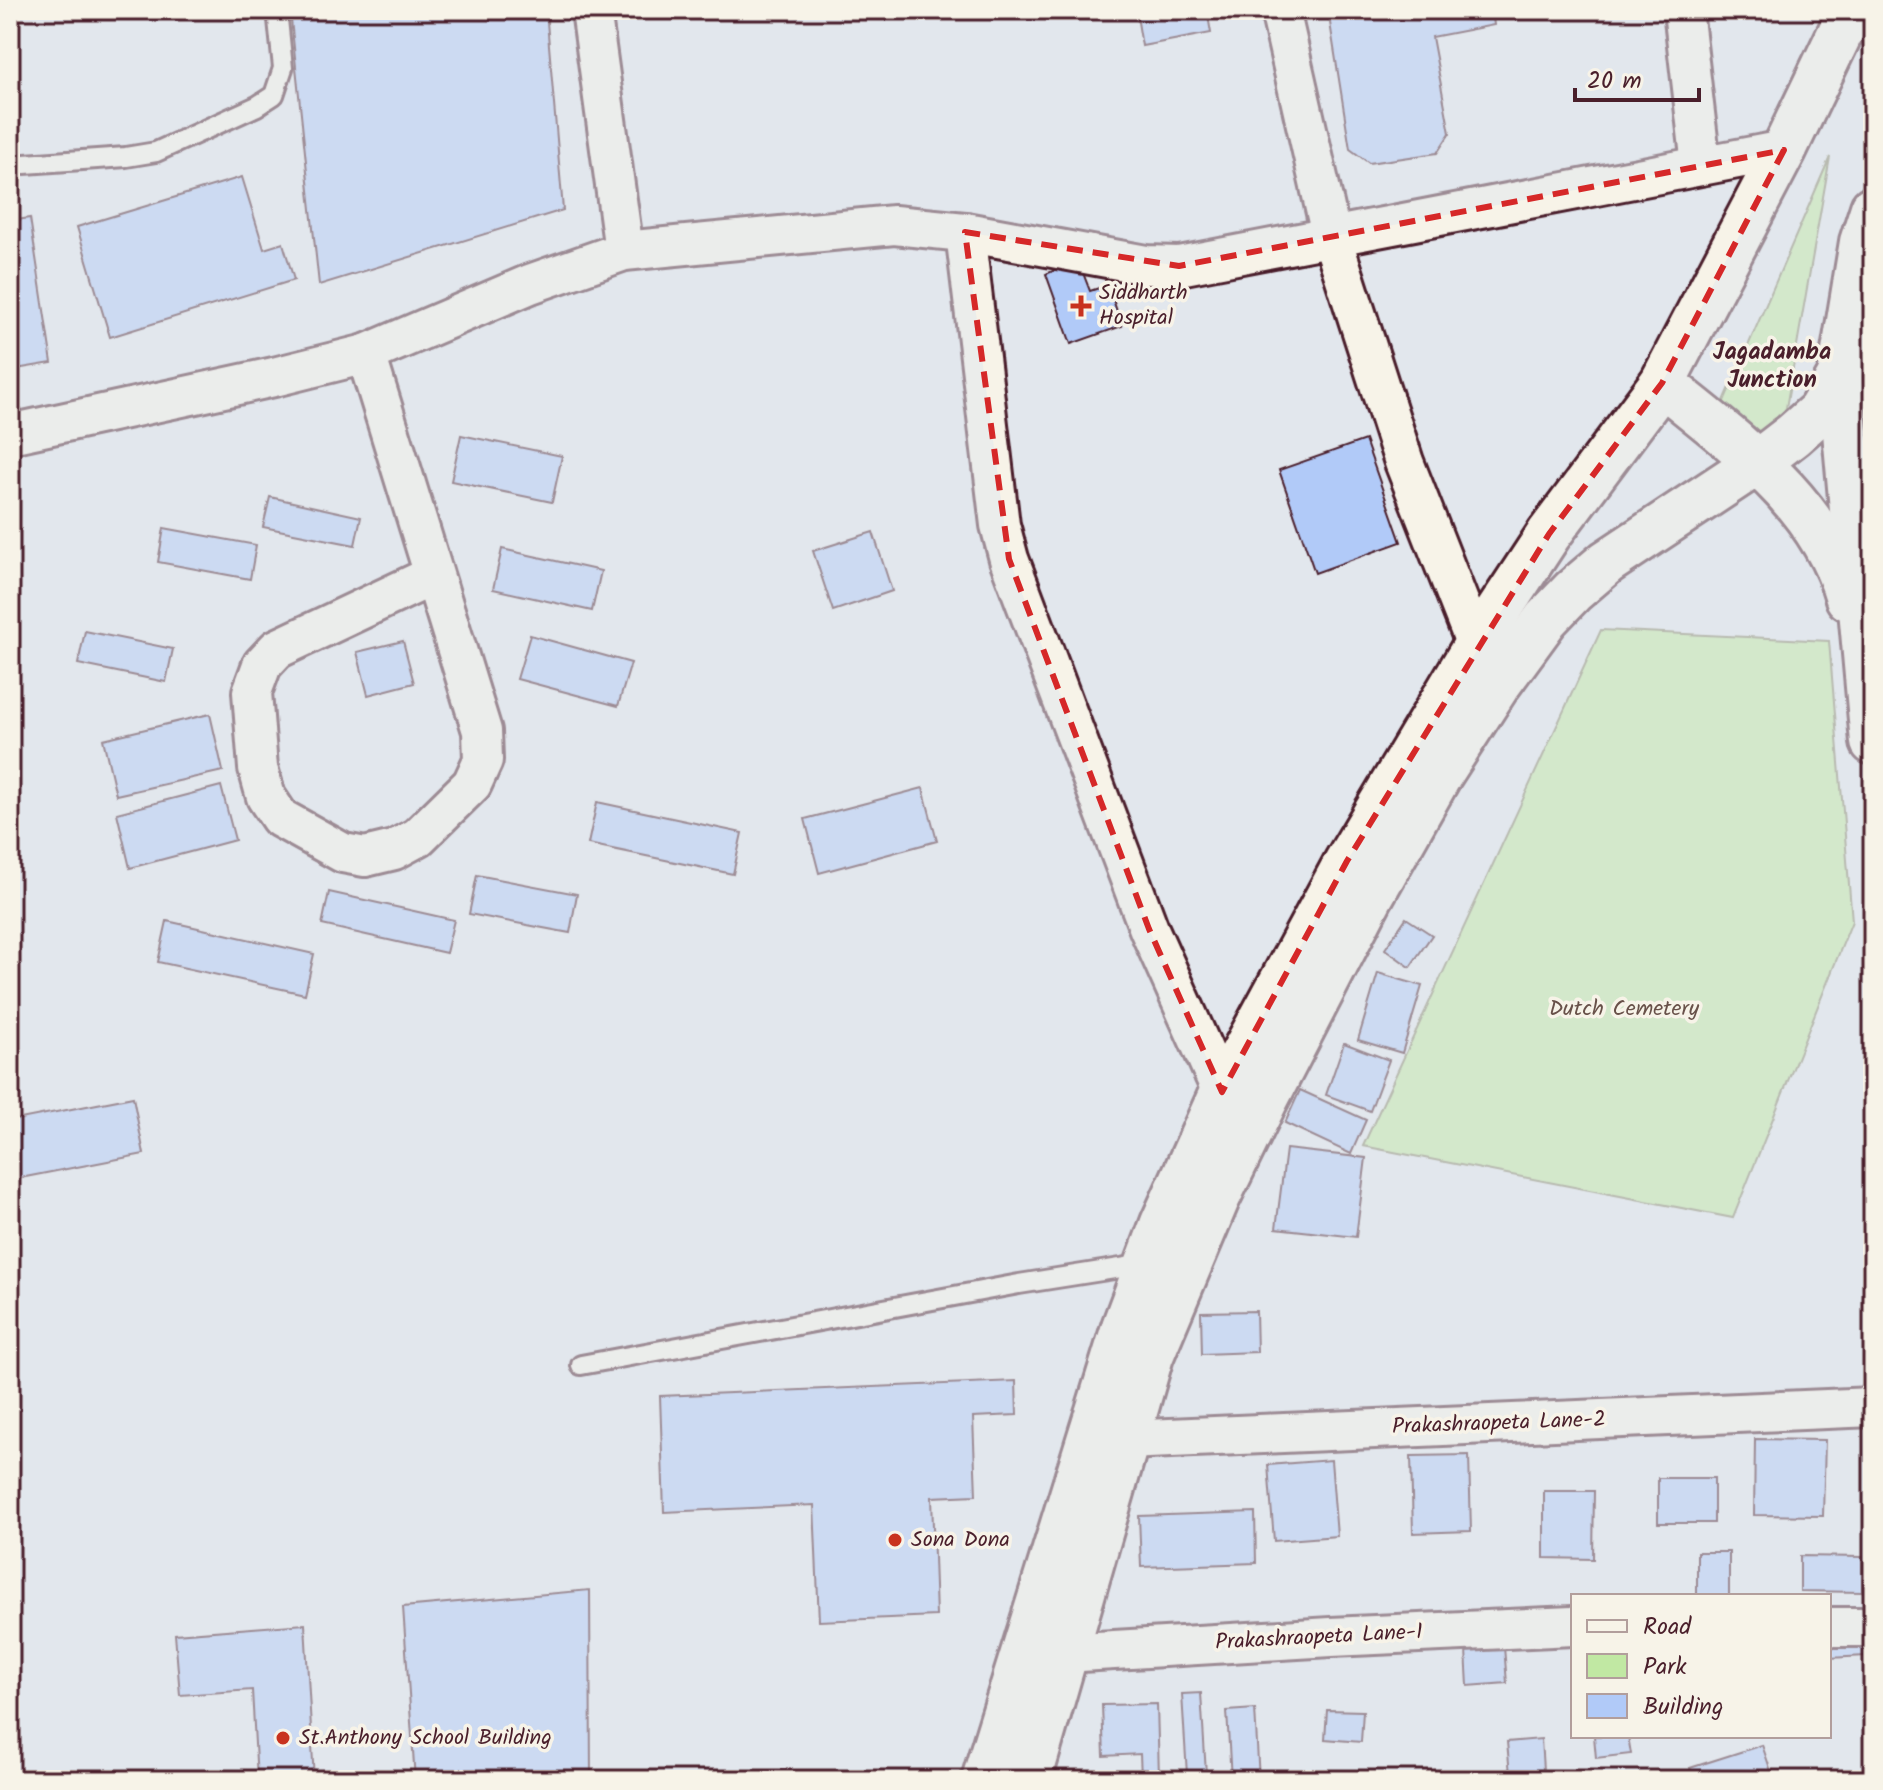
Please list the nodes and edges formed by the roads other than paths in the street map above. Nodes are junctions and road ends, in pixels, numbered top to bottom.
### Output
1 (277, 10) edge
2 (591, 10) edge
3 (1280, 10) edge
4 (1683, 10) edge
5 (1851, 10) edge
6 (1784, 150) junction
7 (10, 165) edge
8 (1701, 165) junction
9 (1869, 226) edge
10 (965, 232) junction
11 (1331, 235) junction
12 (624, 251) junction
13 (366, 354) junction
14 (1840, 376) junction
15 (1662, 383) junction
16 (10, 434) edge
17 (1758, 462) junction
18 (434, 575) junction
19 (1476, 645) junction
20 (1867, 670) junction
21 (1873, 742) edge
22 (1222, 1092) junction
23 (1146, 1264) junction
24 (581, 1365) dead end
25 (1873, 1407) edge
26 (1125, 1440) junction
27 (1571, 1626) edge
28 (1831, 1627) edge
29 (1873, 1627) edge
30 (1064, 1653) junction
31 (984, 1780) edge
32 (1029, 1780) edge

1 - 7 lane
2 - 12 street
3 - 11 street
4 - 8 street
5 - 6 main road
6 - 8 street
6 - 15 main road
8 - 11 street
9 - 14 main road
10 - 11 street
10 - 12 street
10 - 22 street
11 - 19 street
12 - 13 street
13 - 16 street
13 - 18 street
14 - 17 main road
14 - 20 main road
15 - 17 main road
15 - 19 main road
17 - 20 main road
17 - 26 main road
18 - 18 street
19 - 22 main road
20 - 21 main road
22 - 23 main road
23 - 24 lane
23 - 31 main road
25 - 26 street, Prakashraopeta Lane-2
26 - 30 main road
27 - 30 street, Prakashraopeta Lane-1
28 - 29 street
30 - 32 main road

